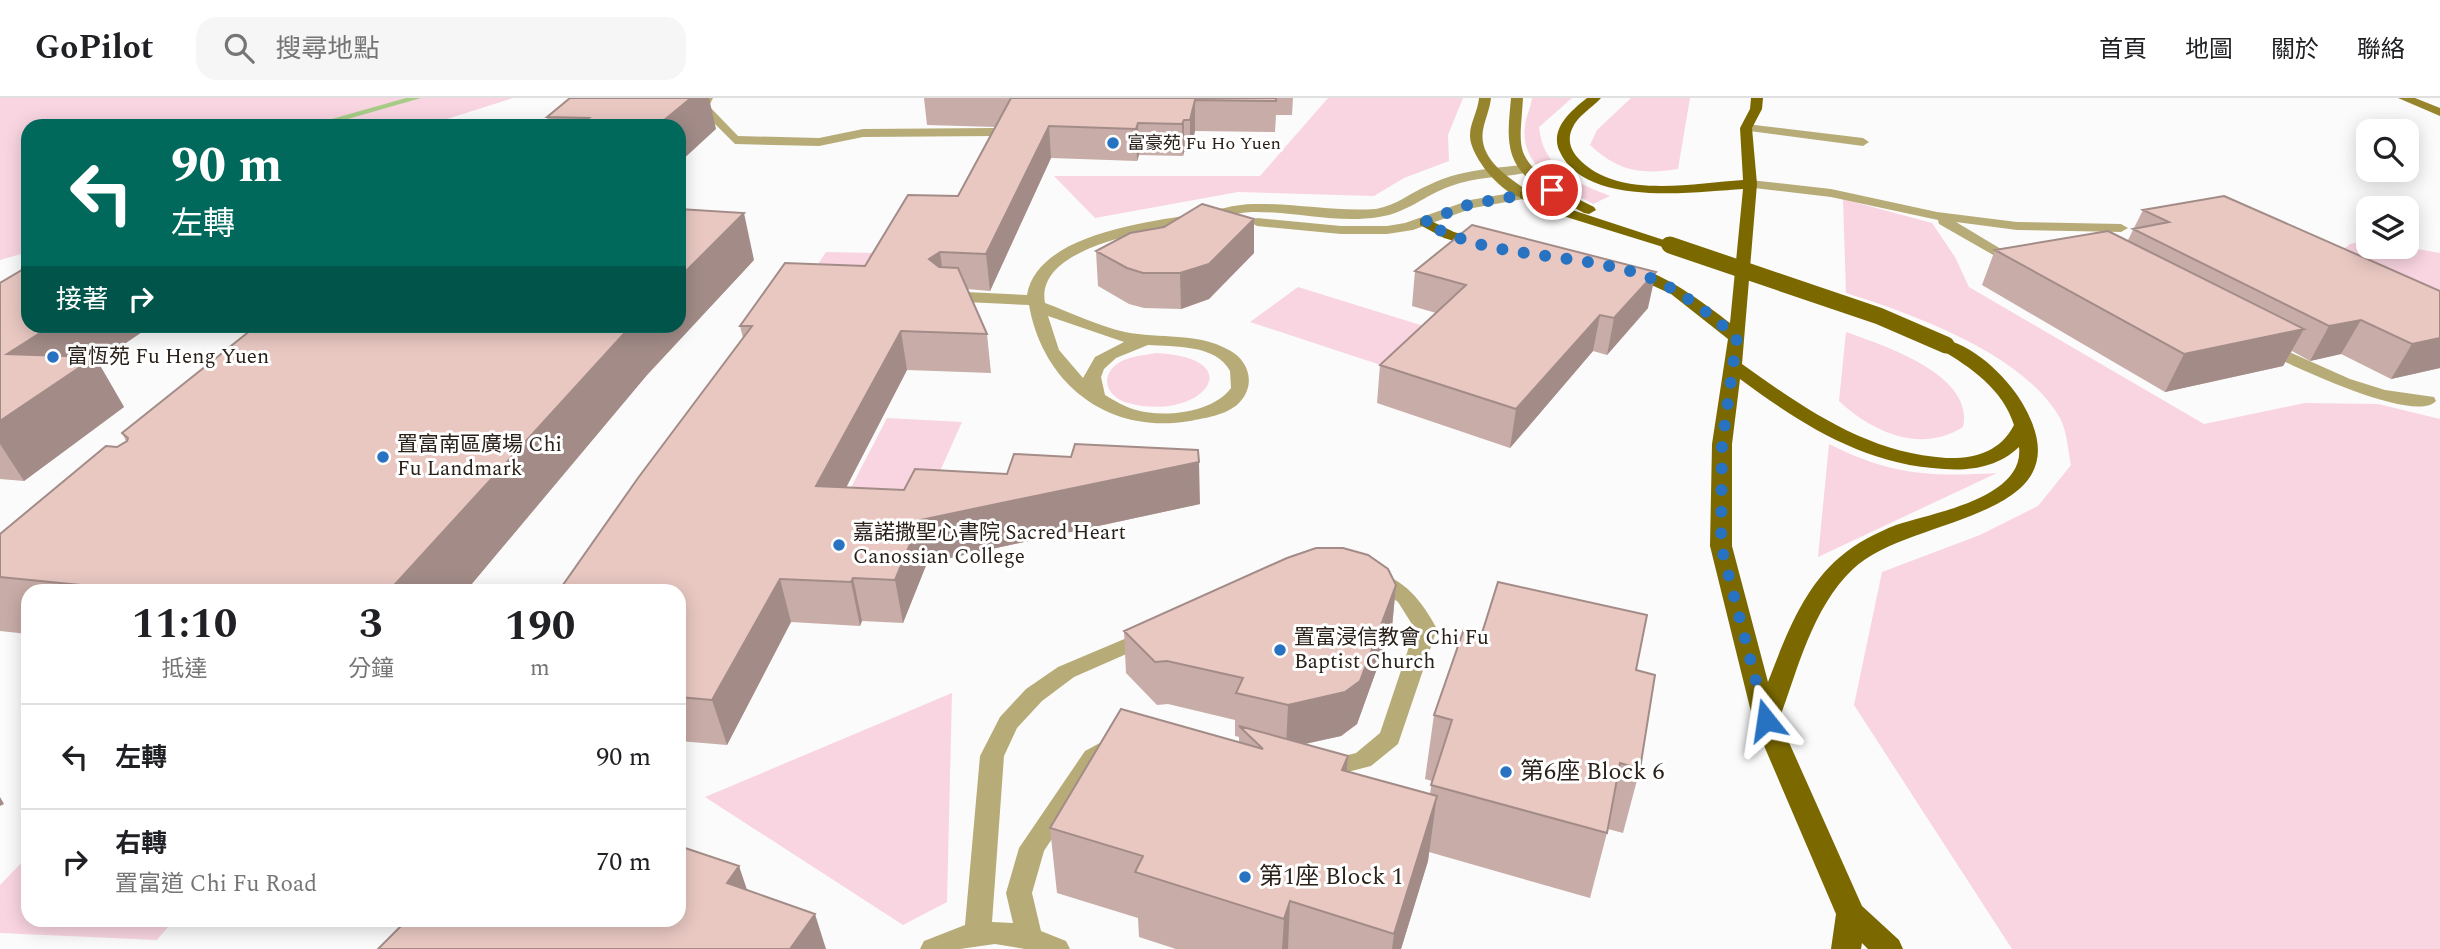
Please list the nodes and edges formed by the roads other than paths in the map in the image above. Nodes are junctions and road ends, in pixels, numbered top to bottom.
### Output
1 (605, 98) edge
2 (707, 98) edge
3 (1485, 98) edge
4 (1517, 98) edge
5 (1595, 98) edge
6 (1757, 98) edge
7 (2404, 98) edge
8 (2440, 112) edge
9 (557, 119) edge
10 (1746, 128) junction
11 (993, 132) edge
12 (1863, 142) dead end
13 (1524, 169) junction
14 (1495, 172) junction
15 (1750, 184) junction
16 (1552, 190) junction
17 (1525, 195) junction
18 (1415, 202) junction
19 (1937, 216) junction
20 (1202, 218) junction
21 (1424, 222) junction
22 (2121, 228) dead end
23 (1668, 244) junction
24 (1501, 249) edge
25 (2017, 259) edge
26 (1608, 267) edge
27 (944, 296) edge
28 (1038, 303) junction
29 (1737, 337) junction
30 (2254, 340) edge
31 (1148, 341) junction
32 (1733, 366) junction
33 (1098, 399) junction
34 (2428, 401) dead end
35 (2024, 424) junction
36 (1357, 573) edge
37 (1167, 627) edge
38 (1766, 720) junction
39 (1126, 737) edge
40 (1298, 762) edge
41 (1852, 914) junction
42 (978, 933) junction
43 (1029, 936) junction
44 (934, 949) edge
45 (1056, 949) edge
46 (1846, 949) edge
47 (1888, 949) edge

1 - 9 street
2 - 11 lane
3 - 14 street
4 - 13 street
5 - 15 main road
6 - 10 main road
7 - 8 street
10 - 12 lane
10 - 15 main road
13 - 14 street
13 - 16 street
14 - 17 street
14 - 18 street
15 - 19 lane
15 - 29 main road
16 - 17 street
16 - 23 main road
17 - 21 street
17 - 23 main road
18 - 20 street
18 - 21 street
19 - 22 lane
19 - 25 lane
20 - 21 street
20 - 28 street
21 - 24 main road
23 - 35 main road, bridge
26 - 29 main road
27 - 28 street
28 - 31 street
28 - 33 street
29 - 32 main road
30 - 34 lane
31 - 33 street
31 - 33 street
32 - 35 main road
32 - 38 main road
35 - 38 main road
36 - 40 lane
37 - 42 lane
38 - 41 main road
39 - 43 lane
41 - 46 main road
41 - 47 main road
42 - 43 lane
42 - 44 lane
43 - 45 lane

